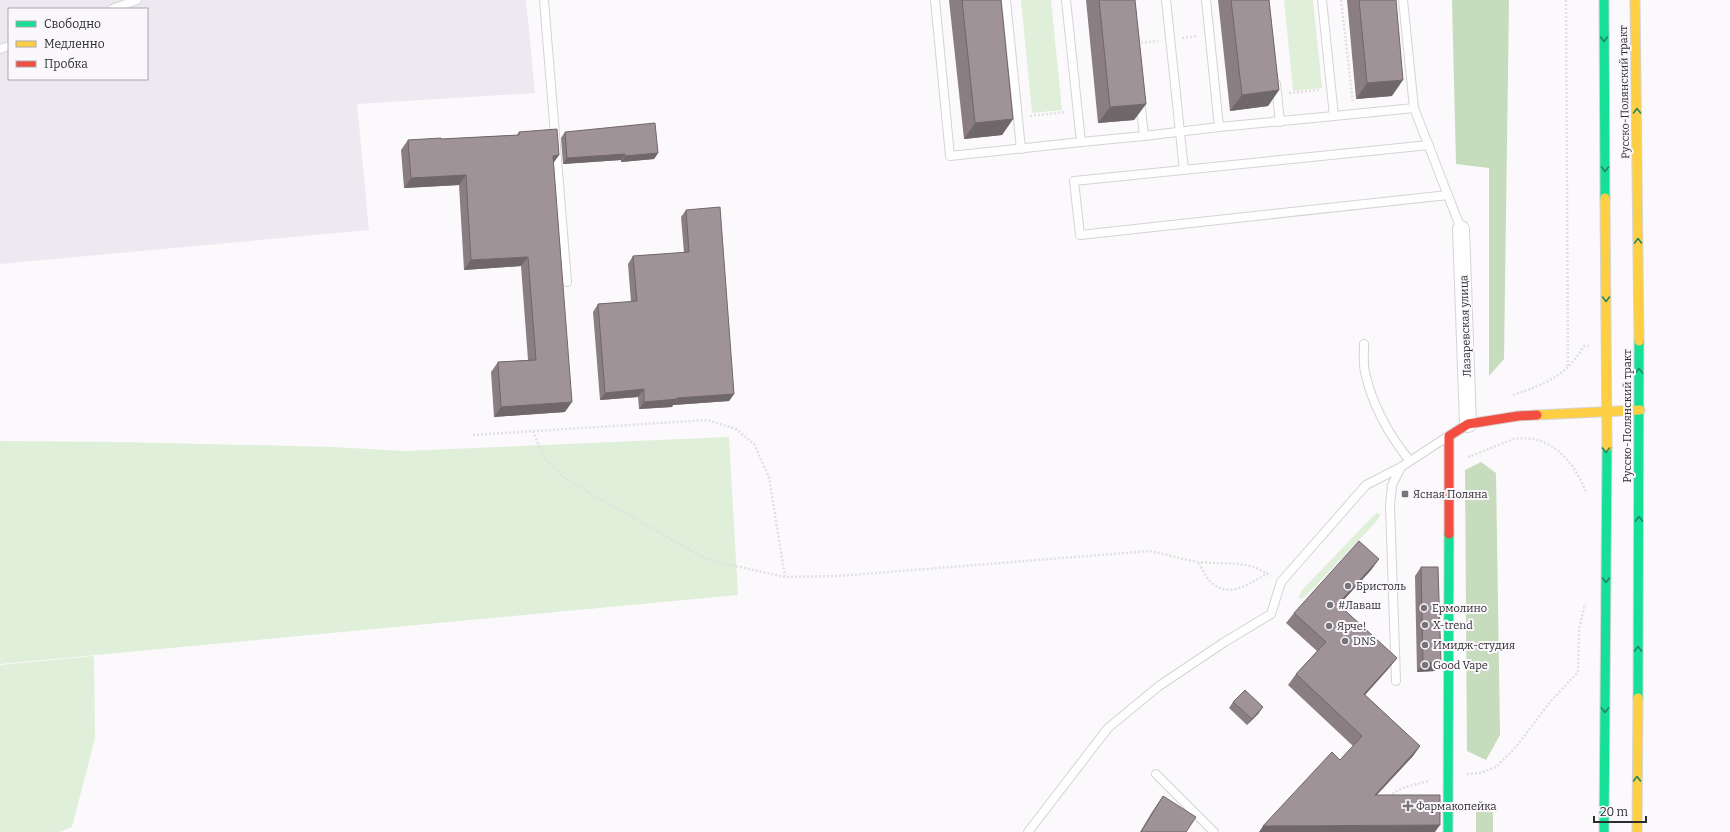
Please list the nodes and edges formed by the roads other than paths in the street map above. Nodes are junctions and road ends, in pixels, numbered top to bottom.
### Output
1 (137, 0) edge
2 (544, 0) edge
3 (935, 0) edge
4 (1006, 0) edge
5 (1066, 0) edge
6 (1166, 0) edge
7 (1206, 0) edge
8 (1322, 0) edge
9 (1402, 0) edge
10 (1604, 0) edge
11 (1635, 0) edge
12 (115, 8) edge
13 (1275, 78) edge
14 (1139, 90) edge
15 (1414, 108) junction
16 (1334, 116) junction
17 (1280, 122) junction
18 (1219, 127) junction
19 (1180, 132) junction
20 (1144, 136) junction
21 (1081, 142) junction
22 (1429, 145) junction
23 (1021, 149) junction
24 (1184, 170) junction
25 (1448, 195) junction
26 (1461, 229) joint
27 (567, 282) dead end
28 (1364, 344) dead end
29 (1640, 410) junction
30 (1607, 411) junction
31 (1468, 424) junction
32 (1449, 436) junction
33 (1410, 460) junction
34 (1401, 466) junction
35 (1396, 681) dead end
36 (1156, 774) dead end
37 (1028, 832) edge
38 (1214, 832) edge
39 (1448, 832) edge
40 (1604, 832) edge
41 (1637, 832) edge

1 - 12 lane
2 - 27 lane
3 - 23 lane
4 - 23 lane
5 - 21 lane
6 - 19 lane
7 - 18 lane
8 - 16 lane
9 - 15 lane
10 -> 30 main road, Русско-Полянский тракт
29 -> 11 main road, Русско-Полянский тракт
13 - 17 lane
14 - 20 lane
15 - 16 lane
15 - 22 lane
16 - 17 lane
17 - 18 lane
18 - 19 lane
19 - 20 lane
19 - 24 lane
20 - 21 lane
21 - 23 lane
22 - 24 lane
22 - 25 lane
24 - 25 lane
25 - 26 lane
26 - 31 street, Лазаревская улица
28 - 33 lane
29 - 30 main road
41 -> 29 main road, Русско-Полянский тракт
30 - 31 main road
30 -> 40 main road, Русско-Полянский тракт
31 - 32 main road
32 - 33 lane
32 - 39 main road
33 - 34 lane
34 - 35 lane
34 - 37 lane
36 - 38 lane

